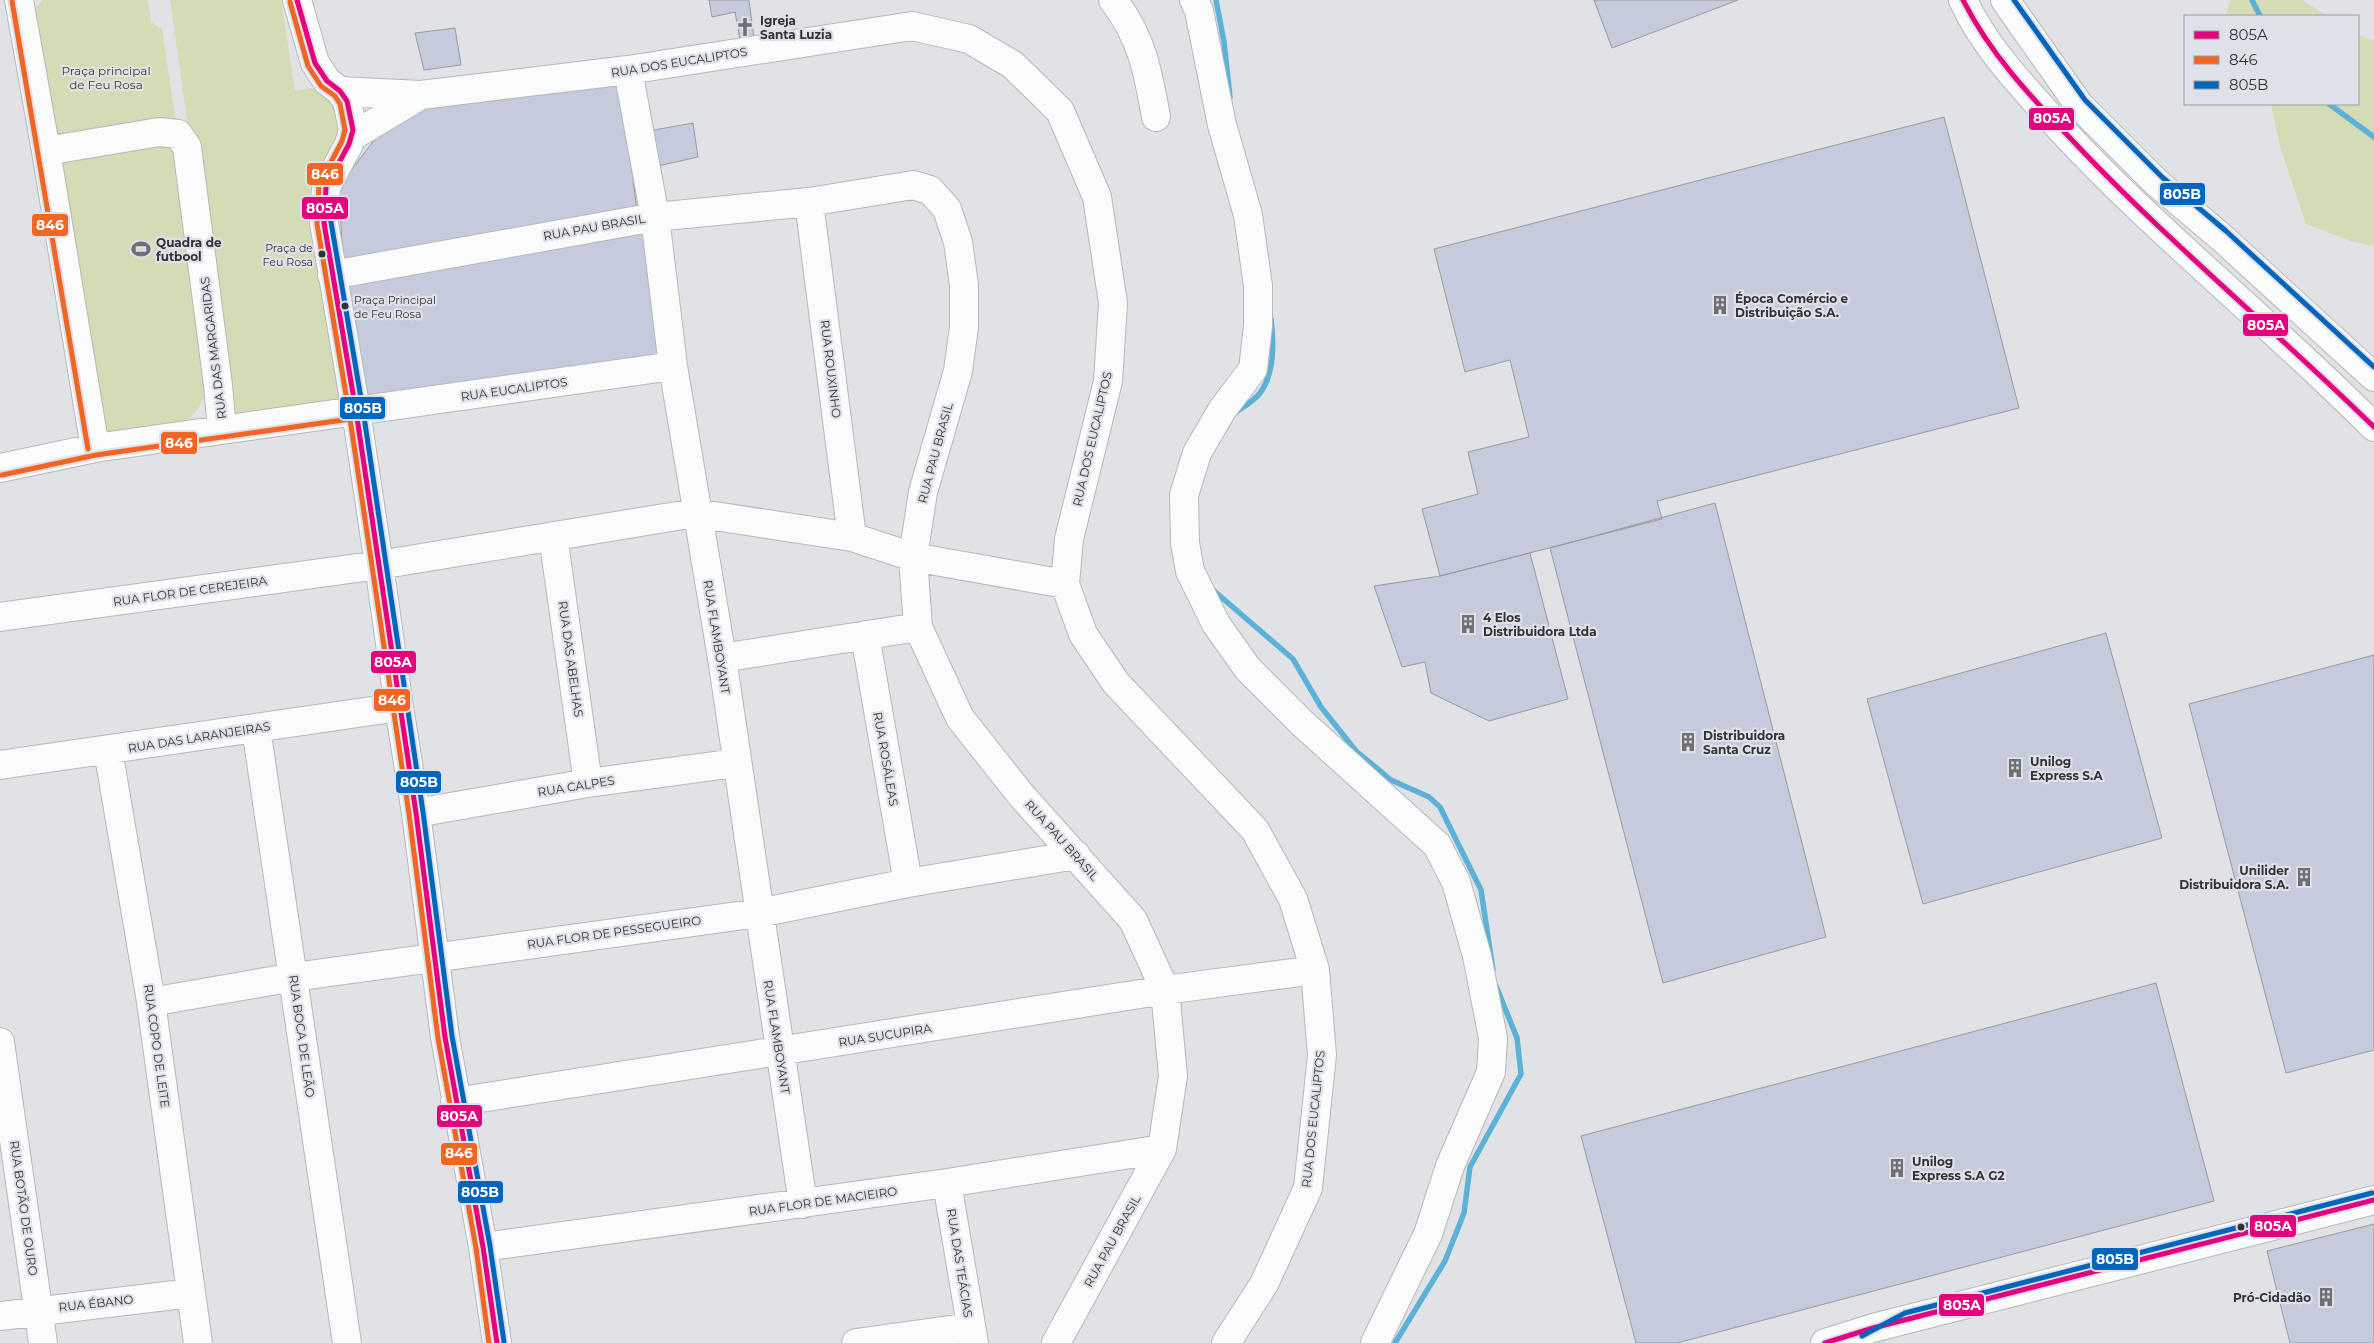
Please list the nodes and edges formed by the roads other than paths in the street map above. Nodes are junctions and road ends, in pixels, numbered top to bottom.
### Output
1 (19, 0) edge
2 (297, 0) edge
3 (1113, 0) edge
4 (1194, 0) edge
5 (1963, 0) edge
6 (2004, 0) edge
7 (628, 70) junction
8 (340, 91) junction
9 (421, 96) junction
10 (1156, 117) dead end
11 (351, 137) junction
12 (46, 151) junction
13 (809, 202) junction
14 (655, 217) junction
15 (332, 275) junction
16 (673, 366) junction
17 (2374, 377) edge
18 (356, 411) junction
19 (2374, 427) edge
20 (222, 430) junction
21 (95, 448) junction
22 (0, 468) edge
23 (696, 512) junction
24 (553, 536) junction
25 (852, 537) junction
26 (913, 557) junction
27 (379, 565) junction
28 (1065, 584) junction
29 (0, 617) edge
30 (918, 627) junction
31 (865, 635) junction
32 (722, 658) junction
33 (399, 707) junction
34 (256, 728) junction
35 (108, 750) junction
36 (736, 763) junction
37 (0, 765) edge
38 (588, 782) junction
39 (416, 813) junction
40 (1076, 855) junction
41 (908, 883) junction
42 (759, 913) junction
43 (434, 957) junction
44 (1315, 970) junction
45 (294, 977) junction
46 (1165, 990) junction
47 (151, 1002) junction
48 (0, 1042) edge
49 (779, 1052) junction
50 (455, 1102) junction
51 (1162, 1149) junction
52 (947, 1184) junction
53 (2374, 1200) edge
54 (803, 1204) junction
55 (483, 1247) junction
56 (191, 1293) junction
57 (38, 1310) junction
58 (0, 1316) edge
59 (1907, 1320) junction
60 (972, 1335) edge
61 (43, 1343) edge
62 (198, 1343) edge
63 (348, 1343) edge
64 (497, 1343) edge
65 (856, 1343) edge
66 (1056, 1343) edge
67 (1226, 1343) edge
68 (1375, 1343) edge
69 (1825, 1343) edge
70 (1866, 1343) edge

1 - 12 street
2 - 8 street
3 - 10 street
4 - 68 street
5 - 19 street
6 - 17 street
7 - 9 street, RUA DOS EUCALIPTOS
7 - 14 street, RUA FLAMBOYANT
7 - 28 street, RUA DOS EUCALIPTOS
8 - 9 street, RUA DOS EUCALIPTOS
8 - 11 street
9 - 11 street, RUA DOS EUCALIPTOS
11 - 15 street
12 - 20 street, RUA DAS MARGARIDAS
12 - 21 street
13 - 14 street, RUA PAU BRASIL
13 - 25 street, RUA ROUXINHO
13 - 26 street, RUA PAU BRASIL
14 - 15 street, RUA PAU BRASIL
14 - 16 street, RUA FLAMBOYANT
15 - 18 street
16 - 18 street, RUA EUCALIPTOS
16 - 23 street, RUA FLAMBOYANT
18 - 20 street, RUA EUCALIPTOS
18 - 27 street
20 - 21 street, RUA EUCALIPTOS
21 - 22 street, RUA EUCALIPTOS
23 - 24 street, RUA FLOR DE CEREJEIRA
23 - 25 street, RUA FLOR DE CEREJEIRA
23 - 32 street, RUA FLAMBOYANT
24 - 27 street, RUA FLOR DE CEREJEIRA
24 - 38 street, RUA DAS ABELHAS
25 - 26 street, RUA FLOR DE CEREJEIRA
26 - 28 street, RUA FLOR DE CEREJEIRA
26 - 30 street, RUA PAU BRASIL
27 - 29 street, RUA FLOR DE CEREJEIRA
27 - 33 street
28 - 44 street, RUA DOS EUCALIPTOS
30 - 31 street
30 - 40 street, RUA PAU BRASIL
31 - 32 street
31 - 41 street, RUA ROSÁLEAS
32 - 36 street, RUA FLAMBOYANT
33 - 34 street, RUA DAS LARANJEIRAS
33 - 39 street
34 - 35 street, RUA DAS LARANJEIRAS
34 - 45 street, RUA BOCA DE LEÃO
35 - 37 street, RUA DAS LARANJEIRAS
35 - 47 street, RUA COPO DE LEITE
36 - 38 street, RUA CALPES
36 - 42 street, RUA FLAMBOYANT
38 - 39 street, RUA CALPES
39 - 43 street
40 - 41 street, RUA FLOR DE PESSEGUEIRO
40 - 46 street, RUA PAU BRASIL
41 - 42 street, RUA FLOR DE PESSEGUEIRO
42 - 43 street, RUA FLOR DE PESSEGUEIRO
42 - 49 street, RUA FLAMBOYANT
43 - 45 street, RUA FLOR DE PESSEGUEIRO
43 - 50 street
44 - 46 street, RUA SUCUPIRA
44 - 67 street, RUA DOS EUCALIPTOS
45 - 47 street, RUA FLOR DE PESSEGUEIRO
45 - 63 street, RUA BOCA DE LEÃO
46 - 49 street, RUA SUCUPIRA
46 - 51 street, RUA PAU BRASIL
47 - 56 street, RUA COPO DE LEITE
48 - 57 street, RUA BOTÃO DE OURO
49 - 50 street, RUA SUCUPIRA
49 - 54 street, RUA FLAMBOYANT
50 - 55 street
51 - 52 street, RUA FLOR DE MACIEIRO
51 - 66 street, RUA PAU BRASIL
52 - 54 street, RUA FLOR DE MACIEIRO
52 - 60 street, RUA DAS TEÁCIAS
53 - 59 street
54 - 55 street, RUA FLOR DE MACIEIRO
55 - 64 street
56 - 57 street, RUA ÉBANO
56 - 62 street, RUA COPO DE LEITE
57 - 58 street, RUA ÉBANO
57 - 61 street, RUA BOTÃO DE OURO
59 - 69 street
59 - 70 street
60 - 65 street

